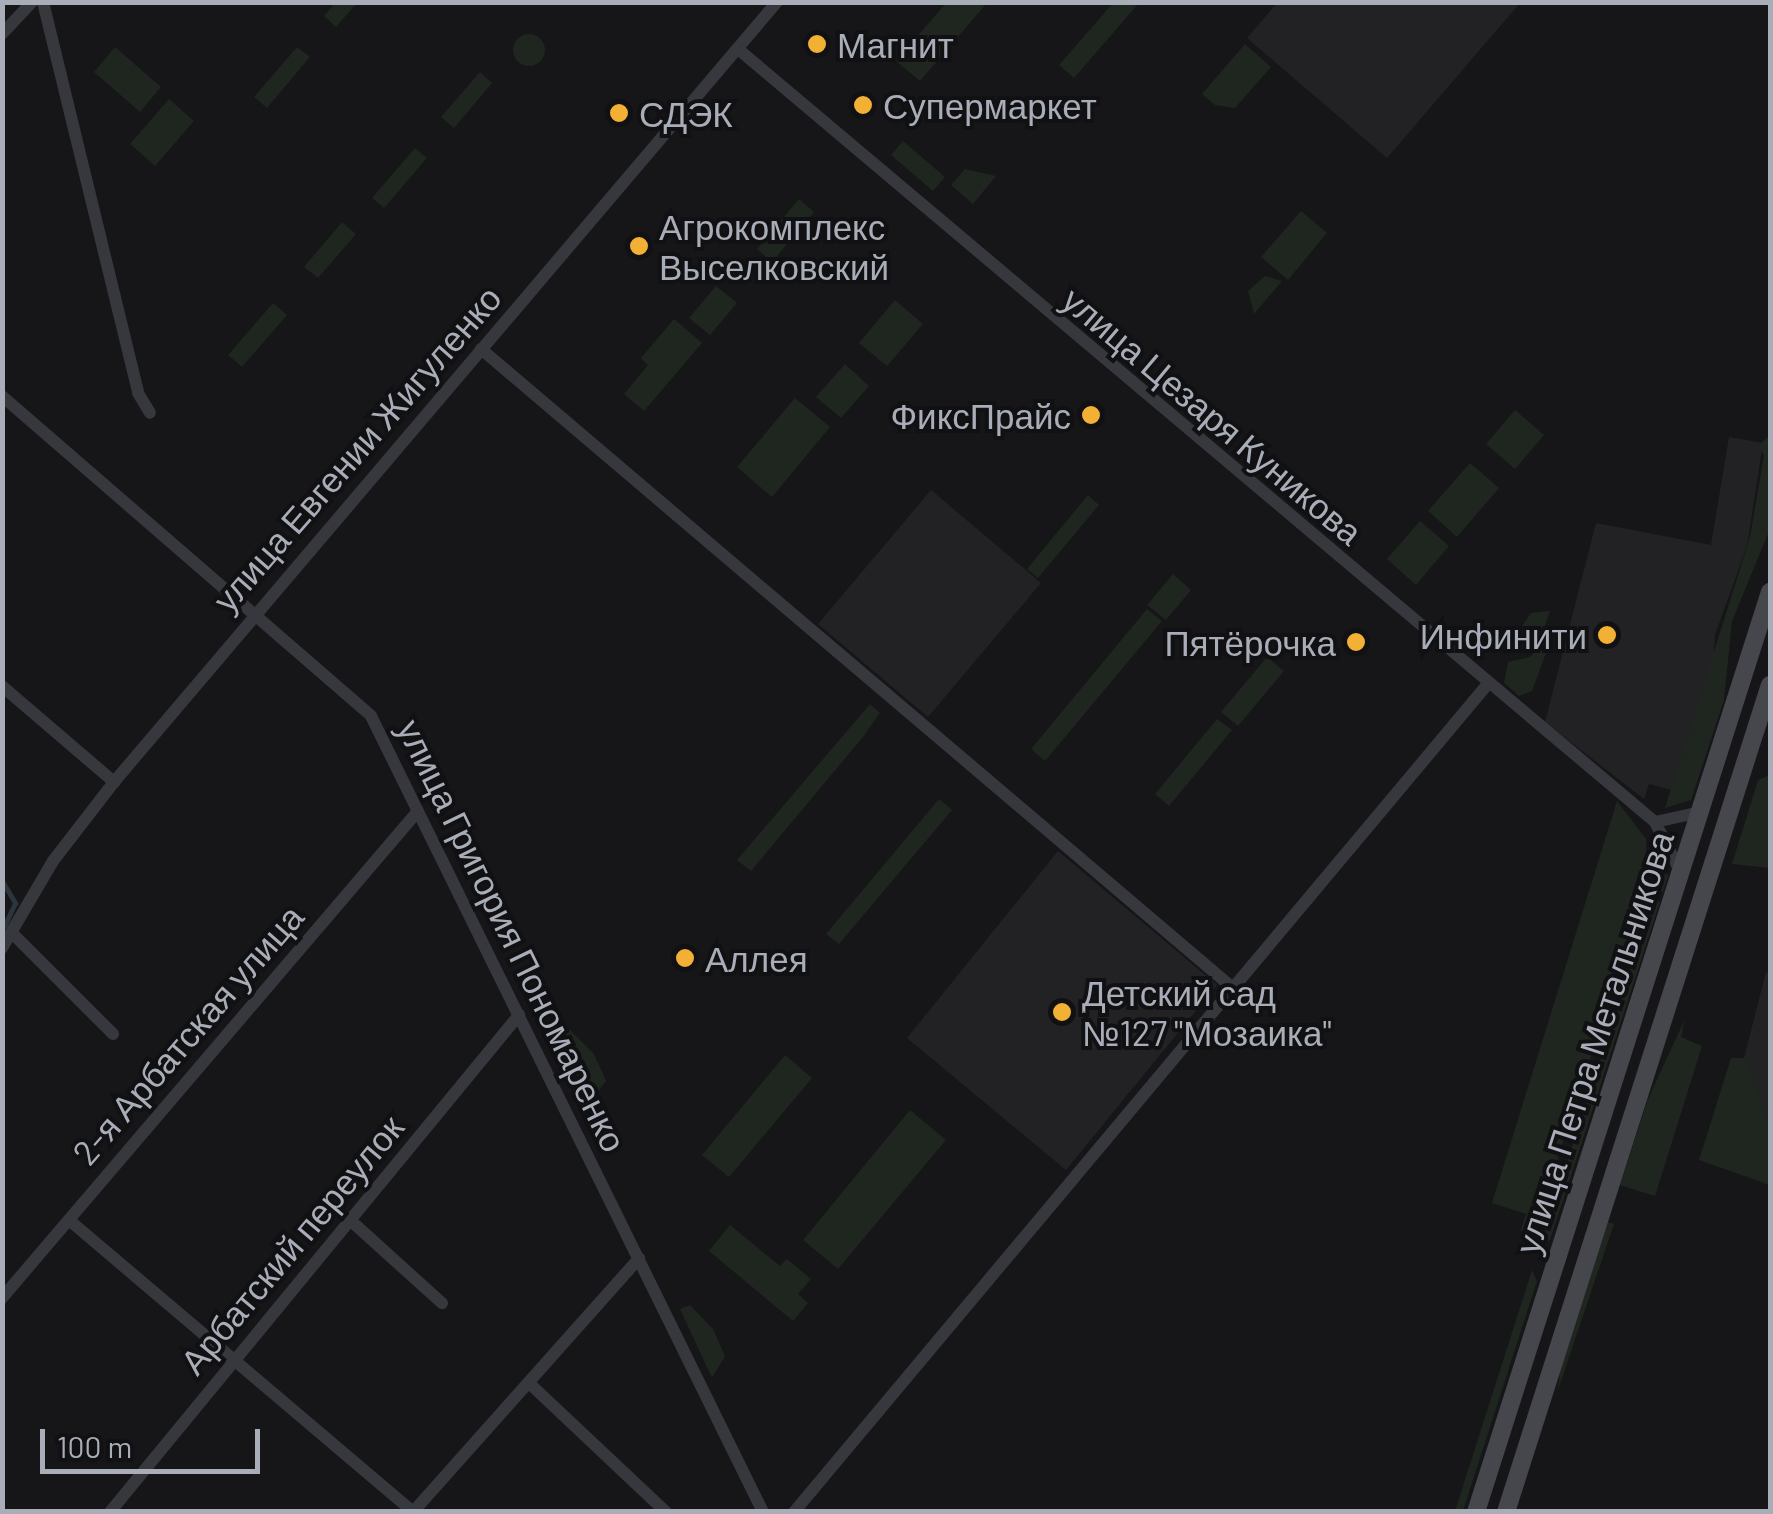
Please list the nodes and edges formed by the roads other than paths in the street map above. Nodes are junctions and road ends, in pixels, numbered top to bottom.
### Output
1 (32, 2) edge
2 (44, 2) edge
3 (777, 2) edge
4 (2, 34) edge
5 (738, 48) junction
6 (481, 349) junction
7 (2, 396) edge
8 (150, 413) dead end
9 (1770, 592) edge
10 (254, 614) junction
11 (1487, 685) junction
12 (1770, 685) edge
13 (2, 686) edge
14 (114, 782) junction
15 (418, 811) junction
16 (1701, 812) junction
17 (1656, 822) junction
18 (1681, 873) junction
19 (12, 934) junction
20 (2, 948) edge
21 (1234, 990) junction
22 (519, 1015) junction
23 (113, 1034) dead end
24 (69, 1220) junction
25 (350, 1220) junction
26 (638, 1258) junction
27 (2, 1298) edge
28 (442, 1303) dead end
29 (234, 1360) junction
30 (528, 1382) junction
31 (110, 1512) edge
32 (413, 1512) edge
33 (666, 1512) edge
34 (764, 1512) edge
35 (794, 1512) edge
36 (1476, 1512) edge
37 (1506, 1512) edge

1 - 4 street
2 - 8 street
3 - 5 street, улица Евгении Жигуленко
5 - 6 street, улица Евгении Жигуленко
5 - 11 street, улица Цезаря Куникова
6 - 10 street, улица Евгении Жигуленко
6 - 21 street
7 - 10 street, улица Григория Пономаренко
9 - 16 main road, улица Петра Метальникова
10 - 14 street, улица Евгении Жигуленко
10 - 15 street, улица Григория Пономаренко
11 - 17 street, улица Цезаря Куникова
11 - 21 street
12 - 37 main road, улица Петра Метальникова
13 - 14 street
14 - 19 street, улица Евгении Жигуленко
15 - 22 street, улица Григория Пономаренко
15 - 24 street, 2-я Арбатская улица
16 - 17 street
16 - 18 main road, улица Петра Метальникова
17 - 18 street
18 - 36 main road, улица Петра Метальникова
19 - 20 street, улица Евгении Жигуленко
19 - 23 street
21 - 35 street
22 - 25 street, Арбатский переулок
22 - 26 street, улица Григория Пономаренко
24 - 27 street, 2-я Арбатская улица
24 - 29 street
25 - 28 street
25 - 29 street, Арбатский переулок
26 - 30 street
26 - 34 street, улица Григория Пономаренко
29 - 31 street, Арбатский переулок
29 - 32 street
30 - 32 street
30 - 33 street

